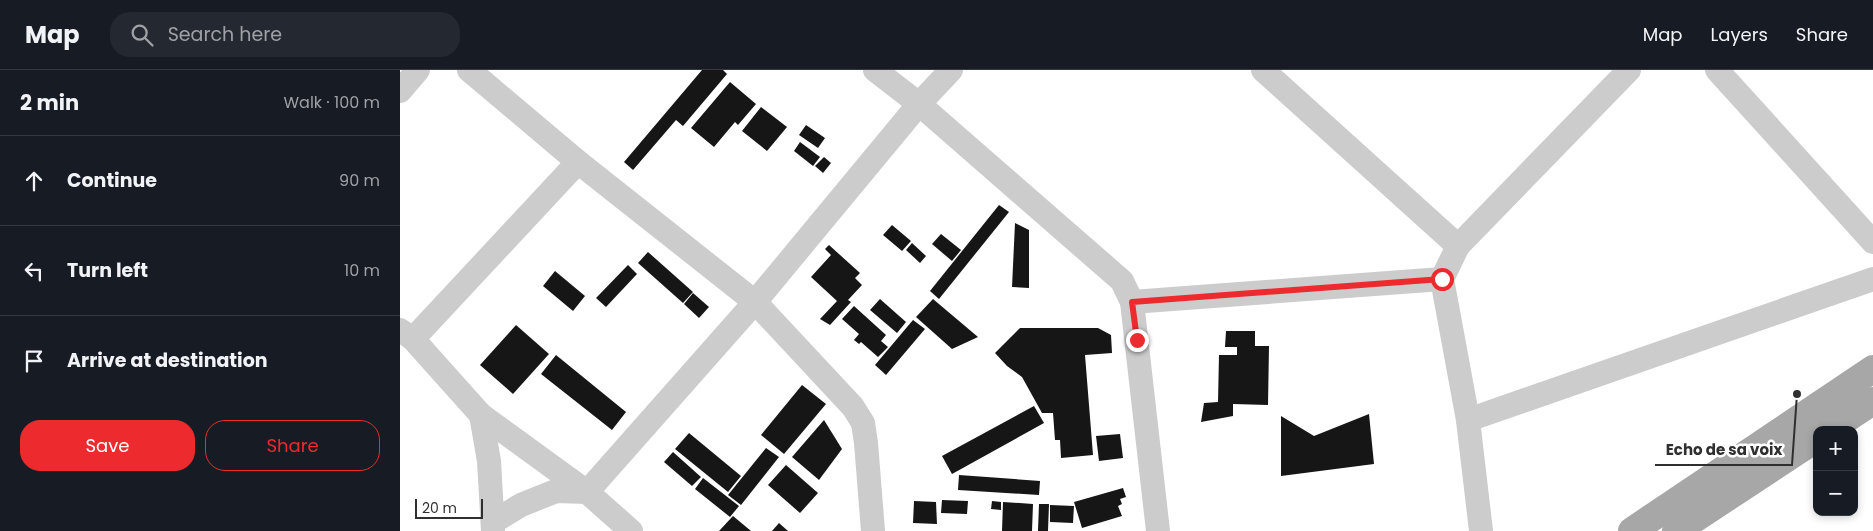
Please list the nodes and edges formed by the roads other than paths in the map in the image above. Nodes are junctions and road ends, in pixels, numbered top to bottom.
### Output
1 (418, 70) edge
2 (469, 70) edge
3 (875, 70) edge
4 (952, 70) edge
5 (1263, 70) edge
6 (1629, 70) edge
7 (1717, 70) edge
8 (400, 91) edge
9 (920, 104) junction
10 (578, 162) junction
11 (1873, 242) edge
12 (1458, 246) junction
13 (1442, 279) junction
14 (1873, 279) edge
15 (755, 302) junction
16 (1132, 302) junction
17 (407, 334) edge
18 (1873, 369) edge
19 (1873, 401) edge
20 (481, 415) junction
21 (1468, 420) junction
22 (1835, 426) edge
23 (1813, 441) edge
24 (587, 492) junction
25 (493, 527) edge
26 (631, 531) edge
27 (872, 531) edge
28 (1158, 531) edge
29 (1481, 531) edge
30 (1632, 531) edge
31 (1676, 531) edge

1 - 8 street
2 - 10 street
3 - 9 street
4 - 9 street
5 - 12 street
6 - 12 street
7 - 11 street
9 - 15 street
9 - 16 street
10 - 15 street
10 - 17 street
12 - 13 street
13 - 16 street
13 - 21 street
14 - 21 street
15 - 24 street
15 - 27 street
16 - 28 street
17 - 20 street
18 - 30 main road
19 - 22 main road
20 - 24 street
20 - 25 street
21 - 29 street
23 - 31 main road
24 - 25 street
24 - 26 street

